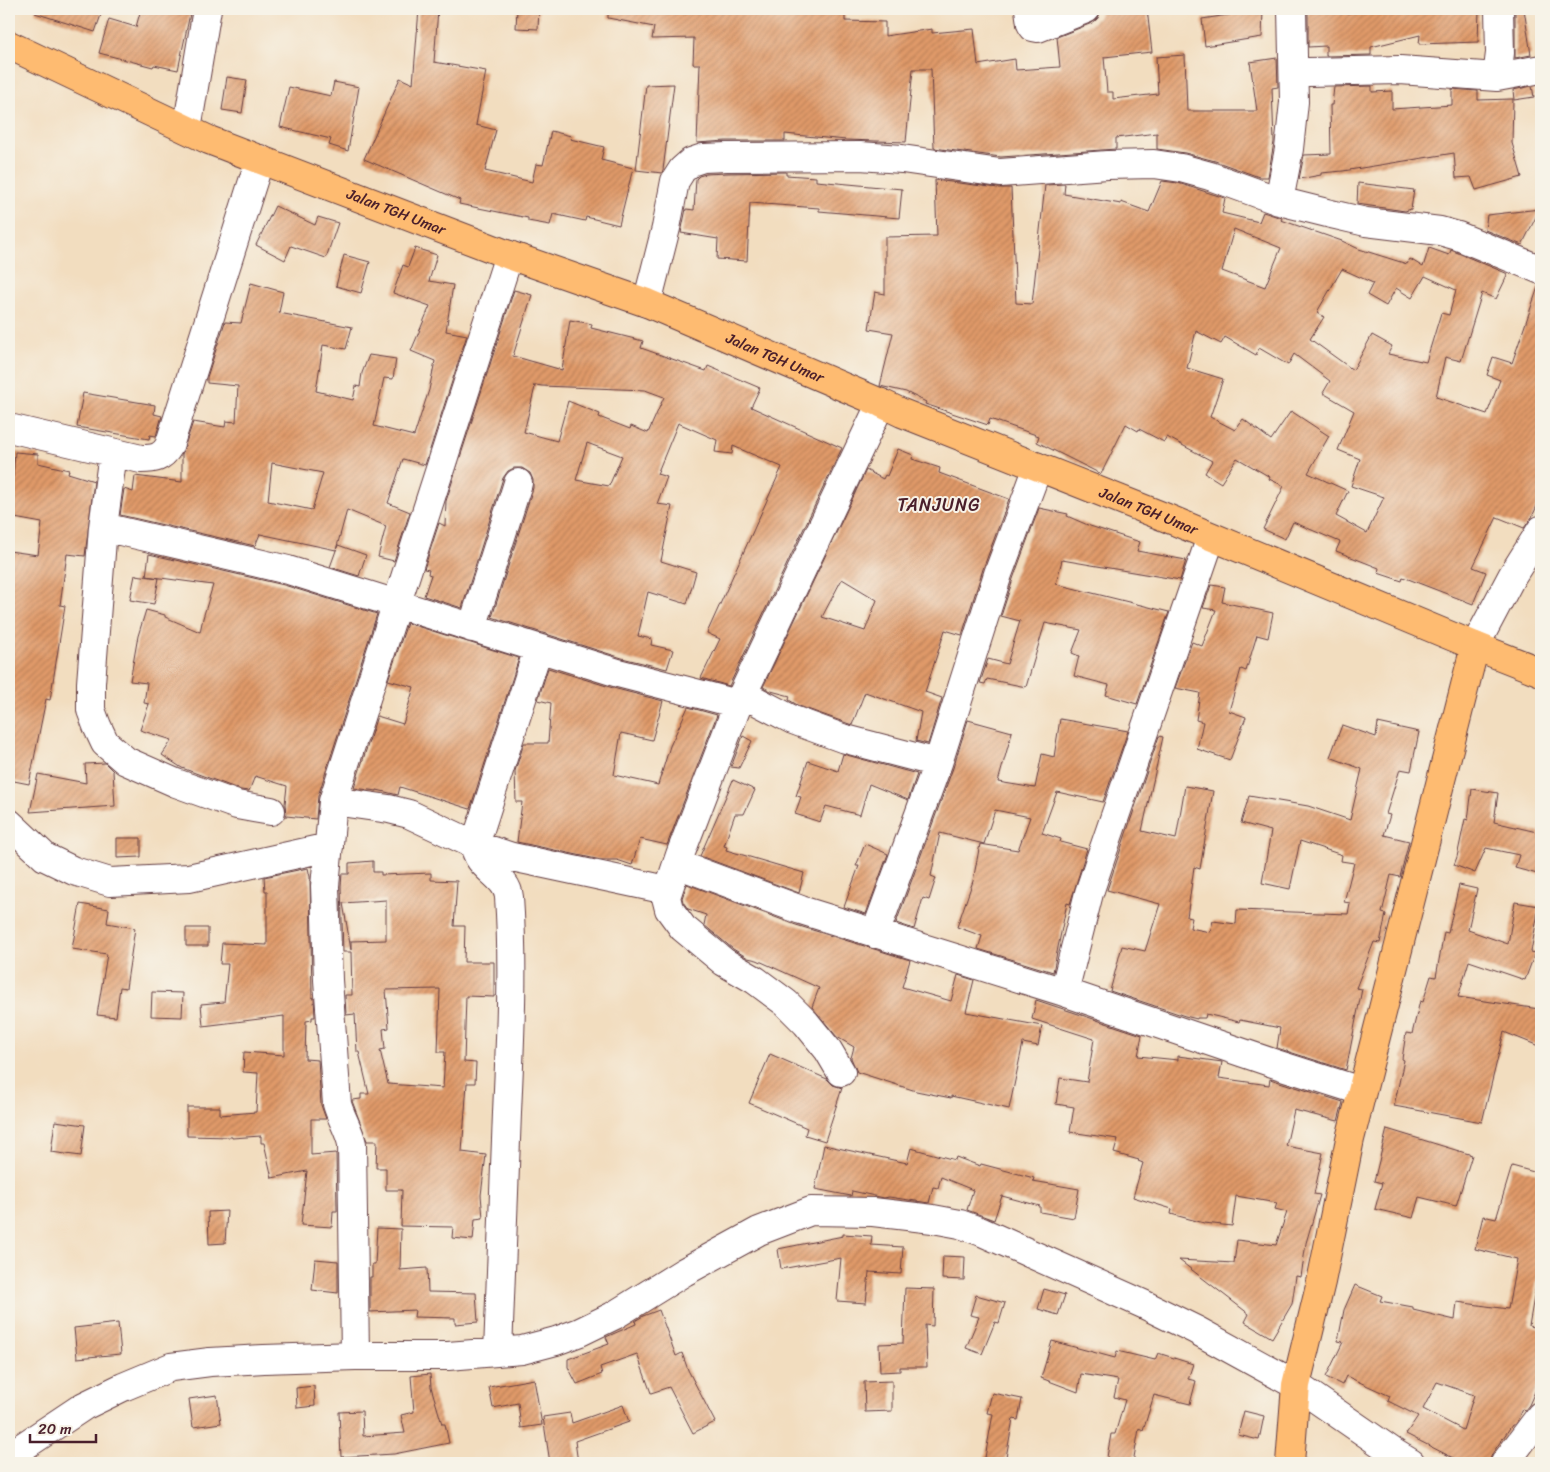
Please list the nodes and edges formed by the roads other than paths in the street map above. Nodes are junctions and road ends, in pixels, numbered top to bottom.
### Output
1 (207, 9) edge
2 (1029, 9) edge
3 (1086, 9) edge
4 (1292, 9) edge
5 (1499, 9) edge
6 (9, 45) edge
7 (1541, 69) edge
8 (1294, 70) junction
9 (1497, 77) junction
10 (187, 129) junction
11 (260, 159) junction
12 (1279, 201) junction
13 (509, 255) junction
14 (1541, 270) edge
15 (647, 304) junction
16 (881, 403) junction
17 (9, 428) edge
18 (113, 453) junction
19 (1038, 467) junction
20 (518, 483) dead end
21 (104, 527) junction
22 (1541, 530) edge
23 (1211, 537) junction
24 (396, 604) junction
25 (472, 628) junction
26 (1475, 646) junction
27 (538, 649) junction
28 (1541, 672) edge
29 (741, 699) junction
30 (938, 763) junction
31 (271, 811) dead end
32 (9, 823) edge
33 (331, 824) junction
34 (475, 845) junction
35 (677, 864) junction
36 (667, 890) junction
37 (875, 934) junction
38 (1064, 992) junction
39 (841, 1072) dead end
40 (1361, 1091) junction
41 (498, 1352) junction
42 (355, 1356) junction
43 (1296, 1385) junction
44 (1541, 1415) edge
45 (9, 1456) edge
46 (1290, 1463) edge
47 (1411, 1463) edge
48 (1505, 1463) edge

1 - 10 street
2 - 3 street
4 - 8 street
5 - 9 street
6 - 10 main road, Jalan TGH Umar
7 - 9 street
8 - 9 street
8 - 12 street
10 - 11 main road, Jalan TGH Umar
11 - 13 main road, Jalan TGH Umar
11 - 18 street
12 - 14 street
12 - 15 street
13 - 15 main road, Jalan TGH Umar
13 - 24 street
15 - 16 main road, Jalan TGH Umar
16 - 19 main road, Jalan TGH Umar
16 - 29 street
17 - 18 street
18 - 21 street
19 - 23 main road, Jalan TGH Umar
19 - 30 street
20 - 25 street
21 - 24 street
21 - 31 street
22 - 26 street
23 - 26 main road, Jalan TGH Umar
23 - 38 street
24 - 25 street
24 - 33 street
25 - 27 street
26 - 28 main road, Jalan TGH Umar
26 - 40 main road
27 - 29 street
27 - 34 street
29 - 30 street
29 - 35 street
30 - 37 street
32 - 33 street
33 - 34 street
33 - 42 street
34 - 36 street
34 - 41 street
35 - 36 street
35 - 37 street
36 - 39 street
37 - 38 street
38 - 40 street
40 - 43 main road
41 - 42 street
41 - 43 street
42 - 45 street
43 - 46 main road
43 - 47 street
44 - 48 street

